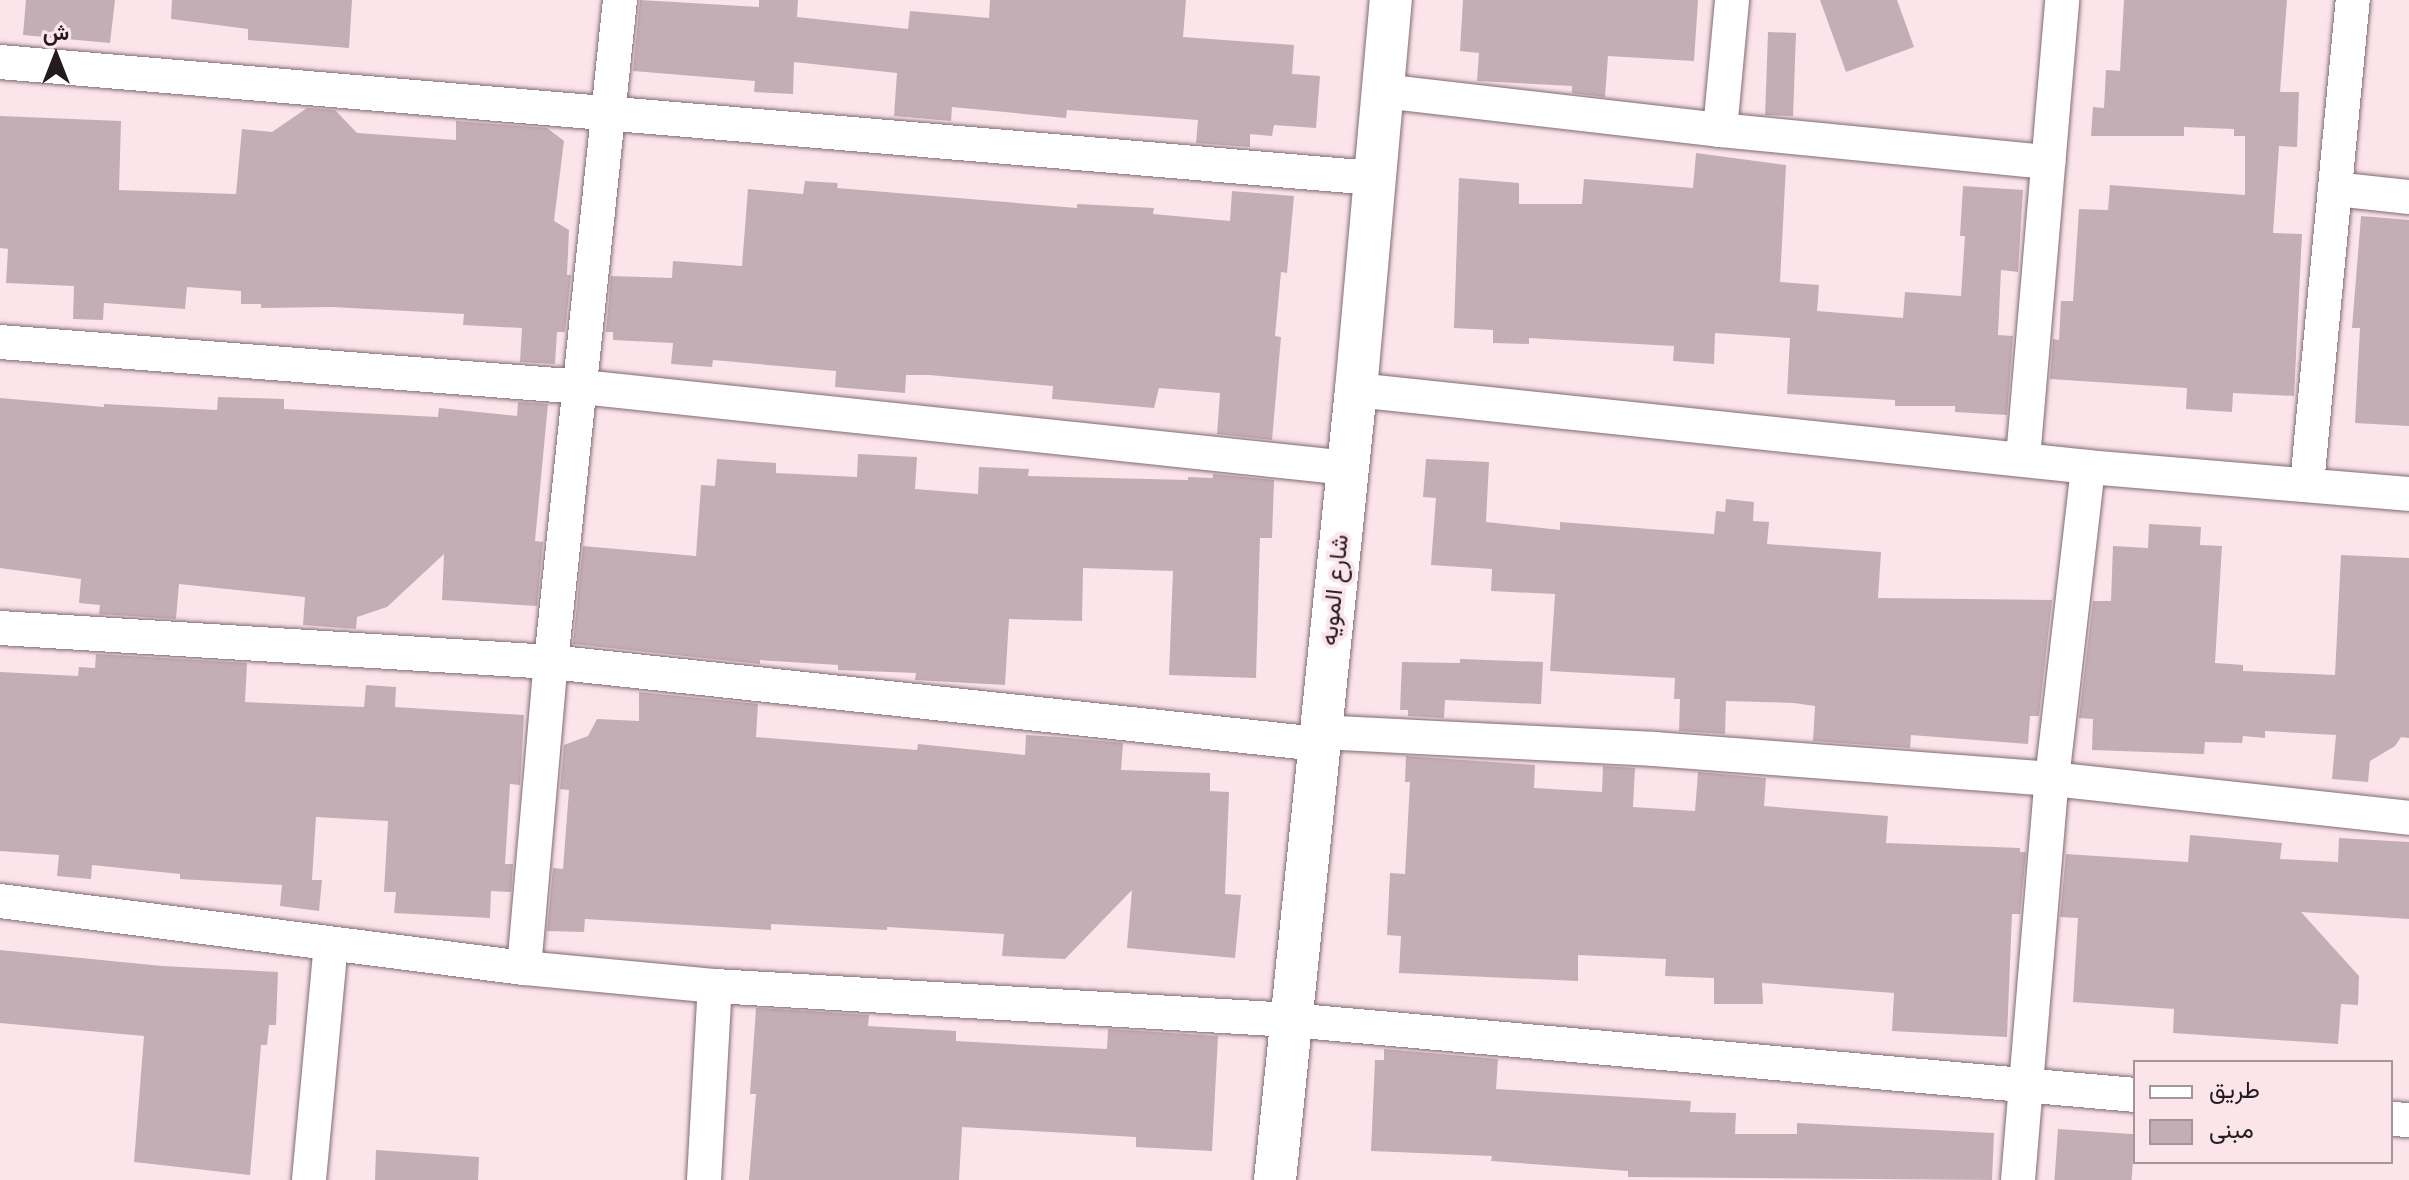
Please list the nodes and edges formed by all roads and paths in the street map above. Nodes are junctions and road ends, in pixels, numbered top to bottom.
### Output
1 (620, 0) edge
2 (1391, 0) edge
3 (1732, 0) edge
4 (2062, 0) edge
5 (2353, 0) edge
6 (0, 62) edge
7 (1383, 91) junction
8 (606, 111) junction
9 (1720, 130) junction
10 (2048, 162) junction
11 (1374, 178) junction
12 (2335, 189) junction
13 (2409, 197) edge
14 (0, 342) edge
15 (582, 387) junction
16 (1356, 390) junction
17 (2023, 458) junction
18 (2088, 467) junction
19 (1348, 468) junction
20 (2307, 484) junction
21 (2409, 494) edge
22 (0, 628) edge
23 (551, 662) junction
24 (1318, 738) junction
25 (2052, 779) junction
26 (2409, 818) edge
27 (0, 901) edge
28 (331, 945) junction
29 (524, 968) junction
30 (715, 986) junction
31 (1290, 1020) junction
32 (2026, 1086) junction
33 (2133, 1095) edge
34 (309, 1180) edge
35 (704, 1180) edge
36 (1275, 1180) edge
37 (2018, 1180) edge

1 - 8 street
2 - 7 street, شارع المويه
3 - 9 street
4 - 10 street
5 - 12 street
6 - 8 street
7 - 9 street
7 - 11 street, شارع المويه
8 - 11 street
8 - 15 street
9 - 10 street
10 - 17 street
11 - 16 street, شارع المويه
12 - 13 street
12 - 20 street
14 - 15 street
15 - 19 street
15 - 23 street
16 - 17 street
16 - 19 street, شارع المويه
17 - 18 street
18 - 20 street
18 - 25 street
19 - 24 street, شارع المويه
20 - 21 street
22 - 23 street
23 - 24 street
23 - 29 street
24 - 25 street
24 - 31 street, شارع المويه
25 - 26 street
25 - 32 street
27 - 28 street
28 - 29 street
28 - 34 street
29 - 30 street
30 - 31 street
30 - 35 street
31 - 32 street
31 - 36 street, شارع المويه
32 - 33 street
32 - 37 street

